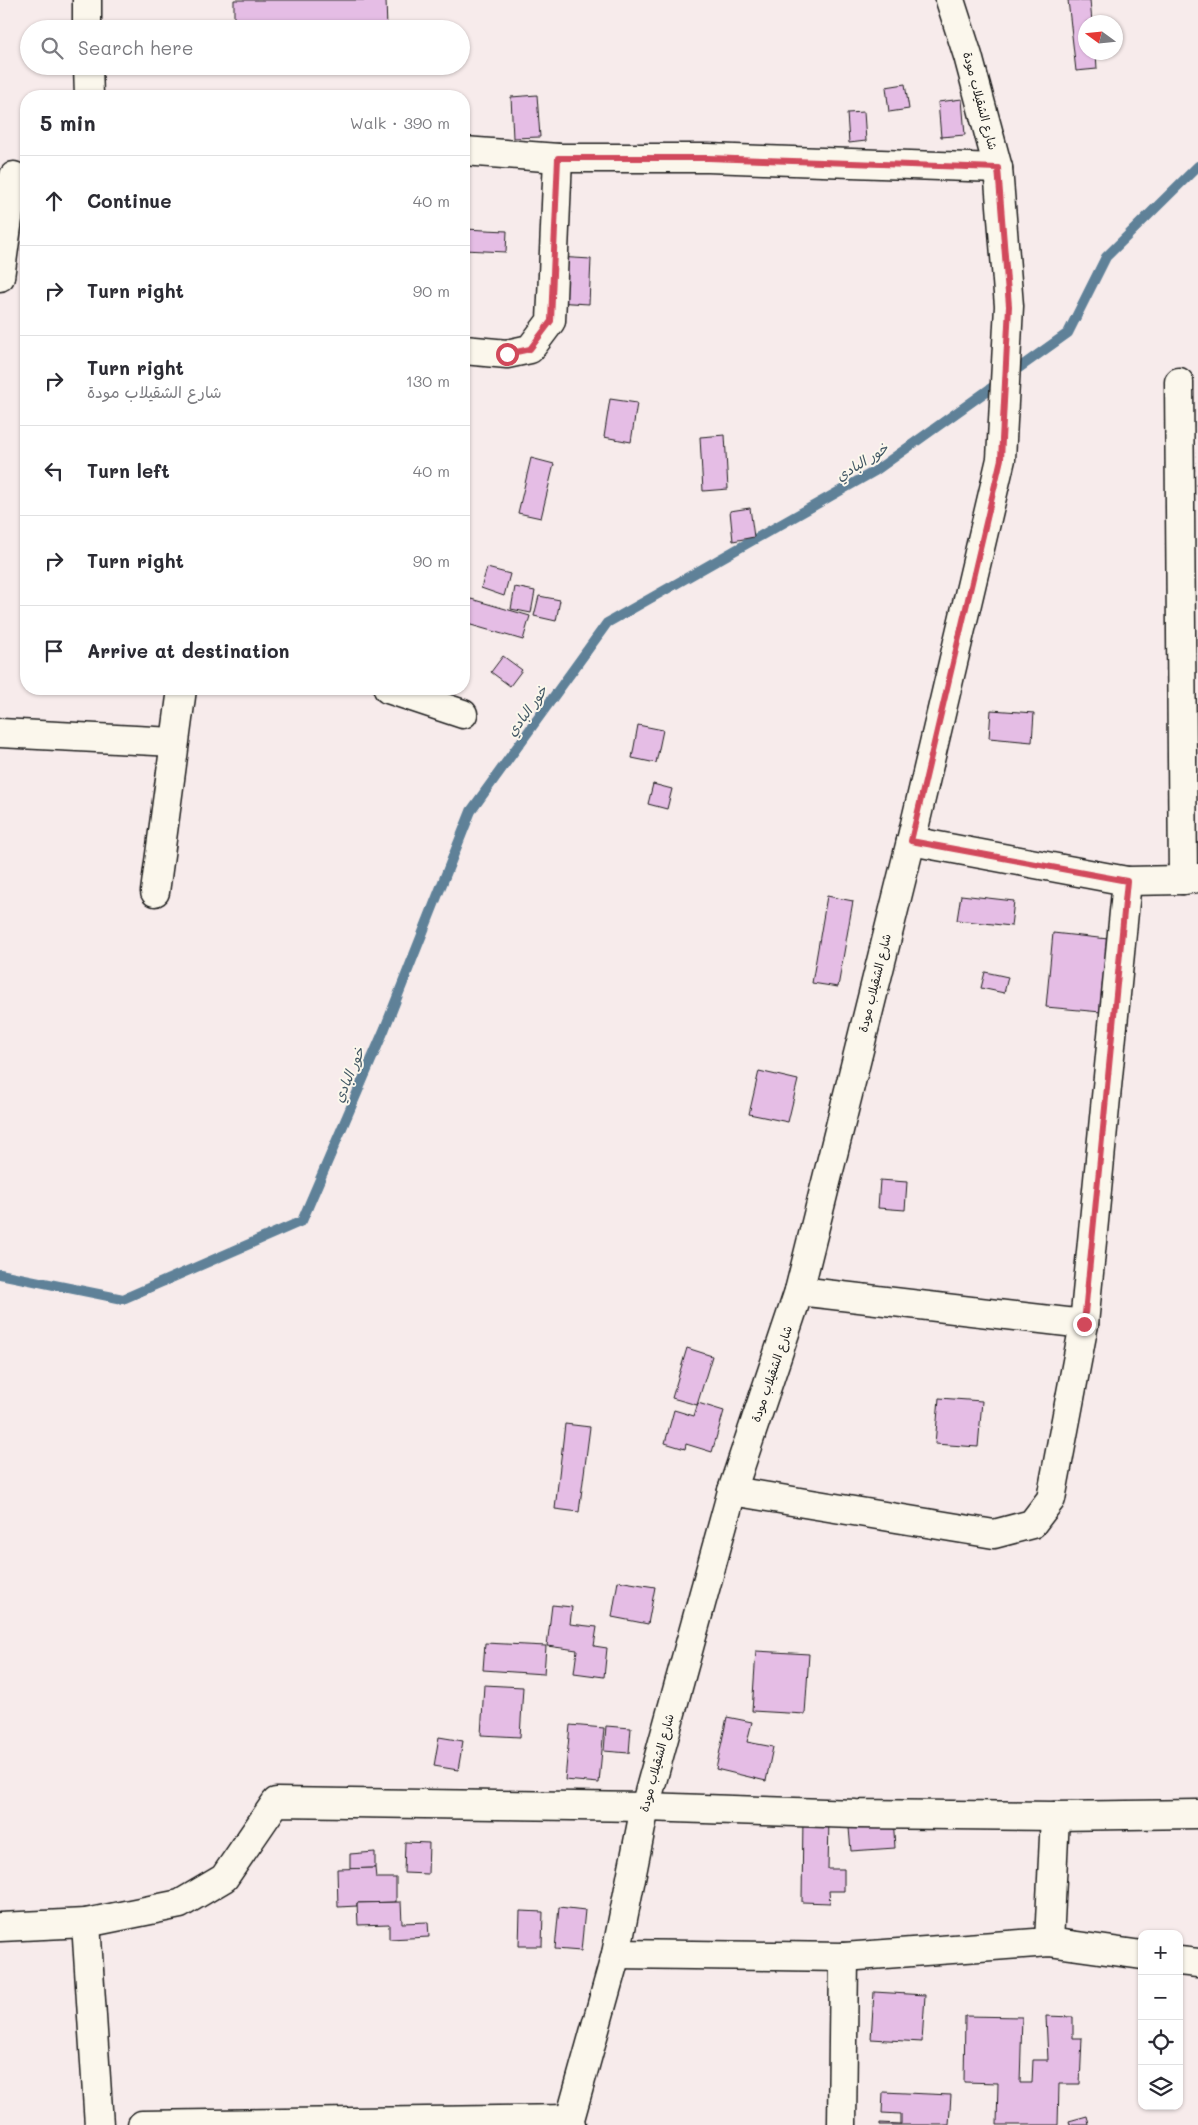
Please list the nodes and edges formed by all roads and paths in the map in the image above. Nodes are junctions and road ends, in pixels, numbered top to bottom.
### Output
1 (87, 0) edge
2 (950, 0) edge
3 (87, 20) edge
4 (88, 75) edge
5 (89, 90) edge
6 (470, 151) edge
7 (558, 158) junction
8 (998, 168) junction
9 (13, 176) edge
10 (0, 277) edge
11 (470, 351) edge
12 (1179, 382) dead end
13 (181, 695) edge
14 (406, 695) edge
15 (463, 714) dead end
16 (0, 733) edge
17 (174, 742) junction
18 (911, 841) junction
19 (1191, 879) edge
20 (1127, 881) junction
21 (155, 892) dead end
22 (800, 1291) junction
23 (1084, 1324) junction
24 (732, 1491) junction
25 (645, 1807) junction
26 (1198, 1814) edge
27 (1055, 1816) junction
28 (86, 1923) junction
29 (0, 1928) edge
30 (1049, 1942) junction
31 (616, 1954) junction
32 (1138, 1954) edge
33 (844, 1957) junction
34 (1183, 1961) edge
35 (1198, 1963) edge
36 (570, 2122) edge
37 (99, 2125) edge
38 (142, 2125) edge
39 (842, 2125) edge

1 - 3 street
2 - 8 street, شارع الشقيلاب مودة
4 - 5 street
6 - 7 street
7 - 8 street
7 - 11 street
8 - 18 street, شارع الشقيلاب مودة
9 - 10 street
12 - 19 street
13 - 17 street
14 - 15 street
16 - 17 street
17 - 21 street
18 - 20 street
18 - 22 street, شارع الشقيلاب مودة
19 - 20 street
20 - 23 street
22 - 23 street
22 - 24 street, شارع الشقيلاب مودة
23 - 24 street
24 - 25 street, شارع الشقيلاب مودة
25 - 27 street
25 - 28 street
25 - 31 street, شارع الشقيلاب مودة
26 - 27 street
27 - 30 street
28 - 29 street
28 - 37 street
30 - 32 street
30 - 33 street
31 - 33 street
31 - 36 street, شارع الشقيلاب مودة
33 - 39 street
34 - 35 street
36 - 38 street

